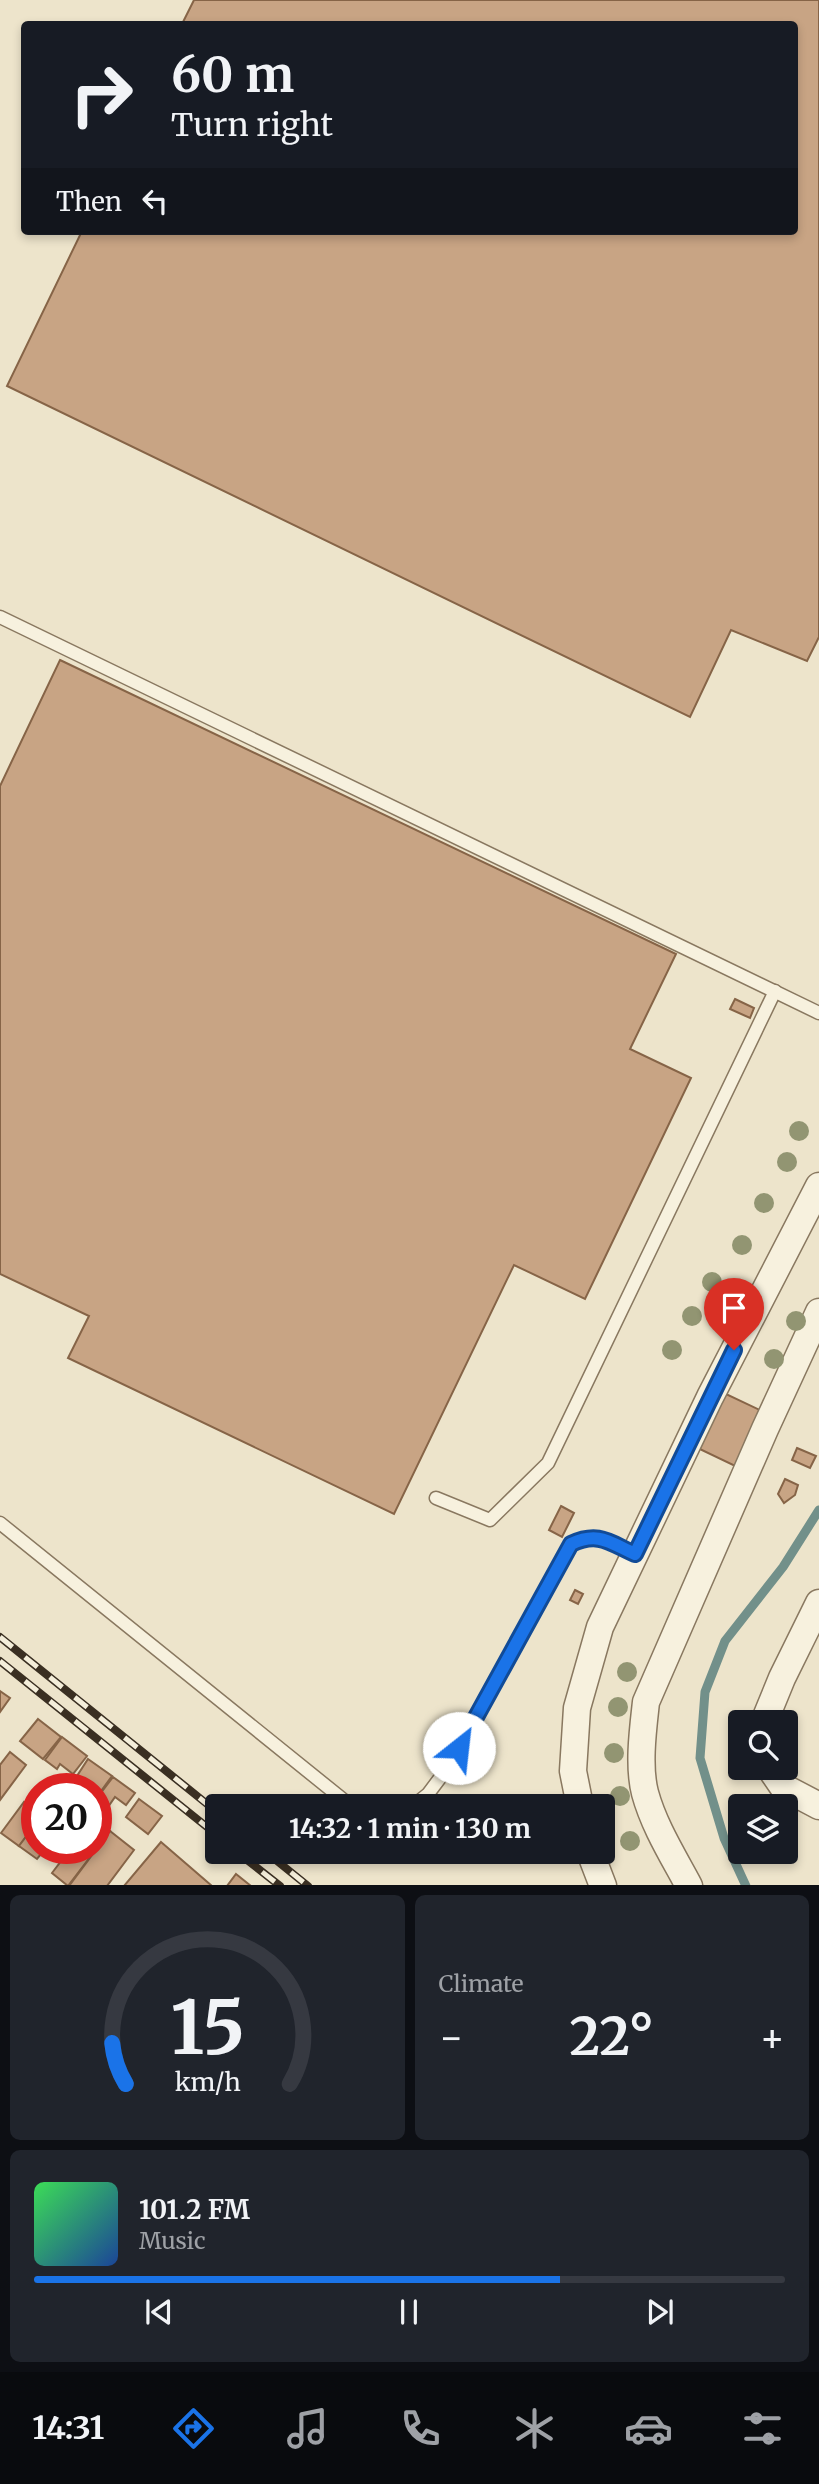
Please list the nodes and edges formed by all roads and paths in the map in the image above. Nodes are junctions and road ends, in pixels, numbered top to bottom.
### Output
1 (0, 617) edge
2 (775, 991) junction
3 (819, 1013) edge
4 (819, 1186) edge
5 (819, 1312) edge
6 (436, 1498) dead end
7 (0, 1523) edge
8 (635, 1554) junction
9 (819, 1603) edge
10 (769, 1710) edge
11 (778, 1780) edge
12 (336, 1794) edge
13 (428, 1794) edge
14 (578, 1794) edge
15 (819, 1806) edge
16 (595, 1864) edge
17 (603, 1885) edge
18 (689, 1885) edge

1 - 2 lane
2 - 3 lane
2 - 6 lane
4 - 8 street
5 - 18 street
7 - 12 lane
8 - 13 lane
8 - 14 street
9 - 10 street
11 - 15 street
16 - 17 street

